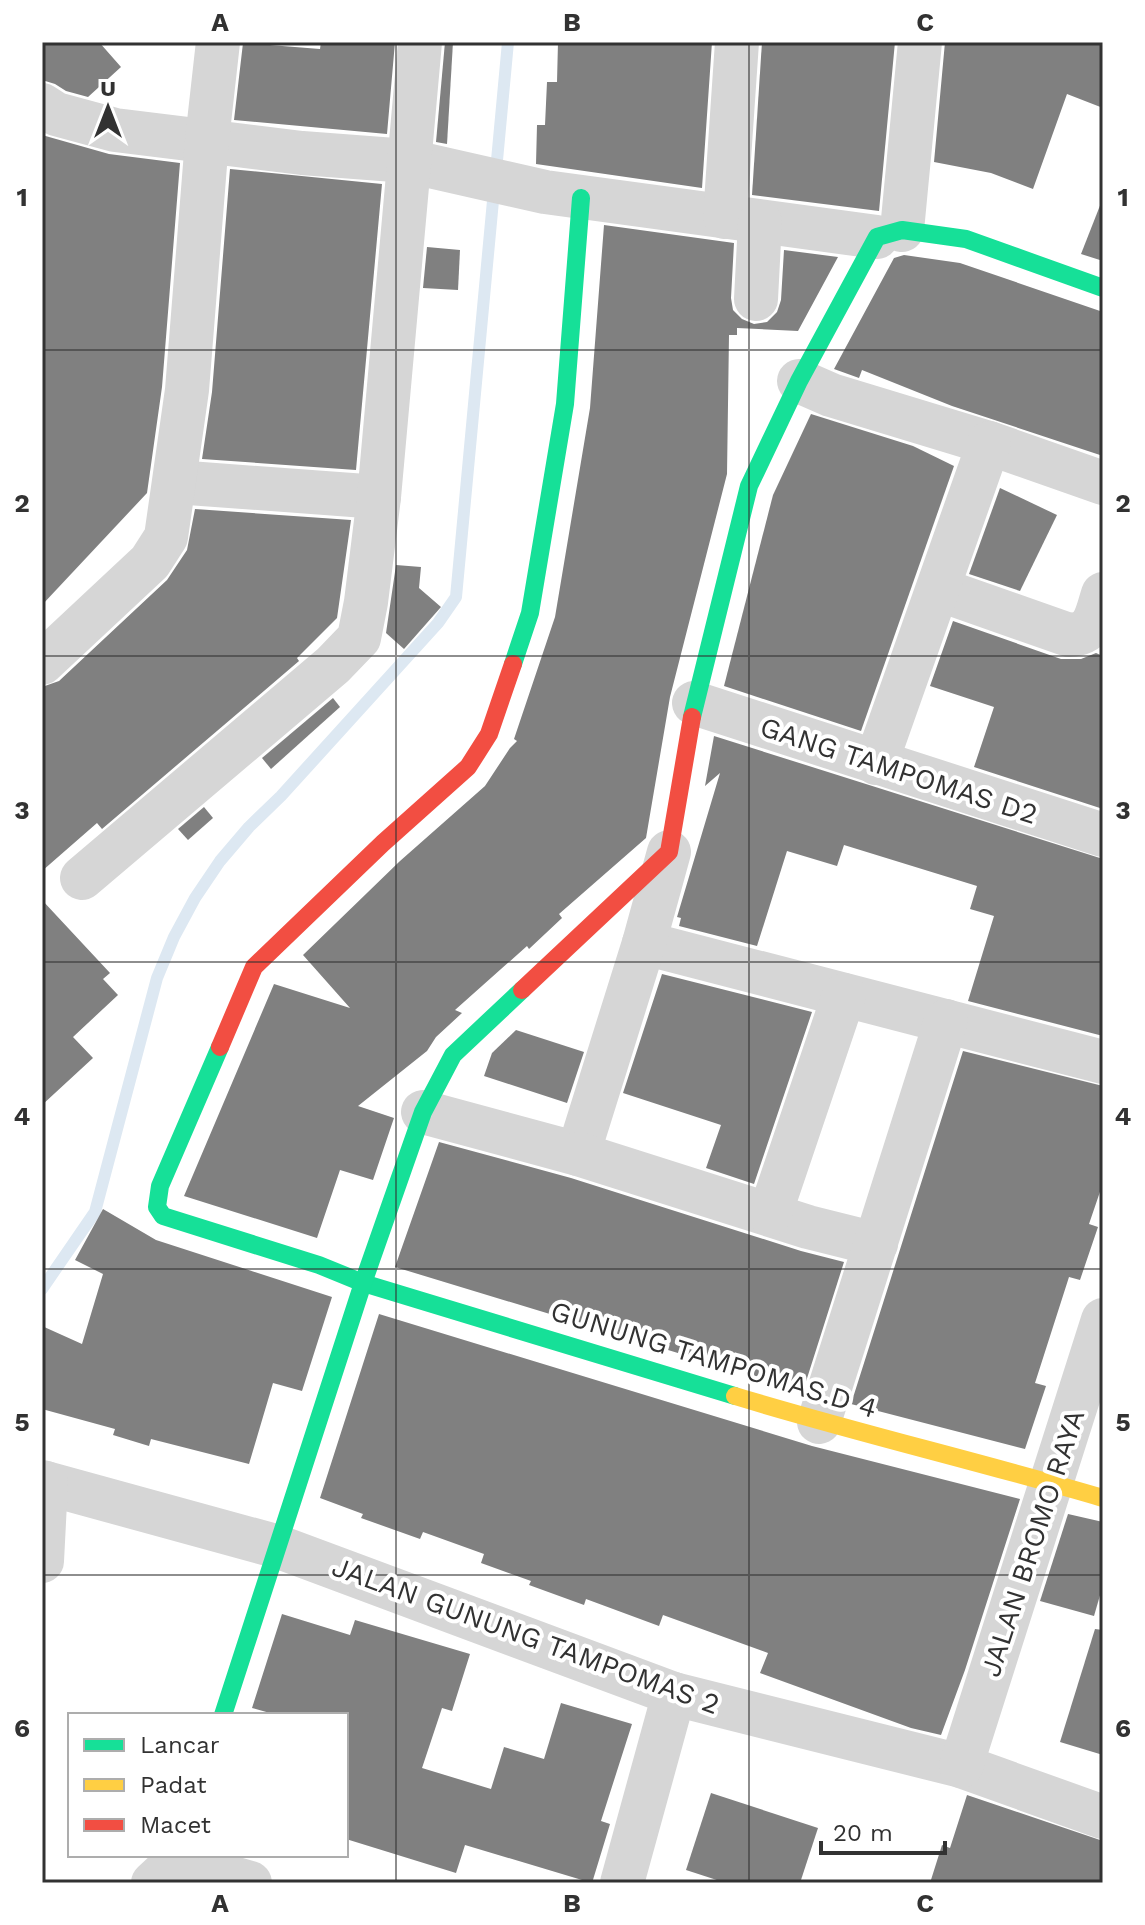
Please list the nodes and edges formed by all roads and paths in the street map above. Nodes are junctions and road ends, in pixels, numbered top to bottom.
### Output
1 (218, 42) edge
2 (420, 42) edge
3 (737, 42) edge
4 (920, 42) edge
5 (42, 105) edge
6 (207, 140) junction
7 (408, 161) junction
8 (581, 198) junction
9 (742, 219) junction
10 (890, 234) junction
11 (1103, 288) edge
12 (756, 299) dead end
13 (799, 381) junction
14 (989, 443) junction
15 (175, 482) junction
16 (1103, 483) edge
17 (379, 497) junction
18 (938, 589) junction
19 (1103, 594) edge
20 (42, 663) edge
21 (694, 703) junction
22 (876, 763) junction
23 (1103, 835) edge
24 (669, 852) junction
25 (82, 878) dead end
26 (644, 943) junction
27 (844, 995) junction
28 (946, 1021) junction
29 (1103, 1062) edge
30 (423, 1112) junction
31 (578, 1154) junction
32 (770, 1214) junction
33 (876, 1244) junction
34 (363, 1283) junction
35 (1103, 1320) edge
36 (819, 1422) junction
37 (44, 1482) edge
38 (1051, 1482) junction
39 (1103, 1498) edge
40 (279, 1547) junction
41 (42, 1561) edge
42 (674, 1694) junction
43 (224, 1713) edge
44 (961, 1766) junction
45 (1103, 1817) edge
46 (209, 1870) edge
47 (153, 1883) edge
48 (622, 1883) edge

1 - 6 street
2 - 7 street
3 - 9 street
4 - 10 street
5 - 6 street
6 - 7 street
6 - 15 street
7 - 8 street
7 - 17 street
8 - 9 street
8 - 34 street, GUNUNG TAMPOMAS.D 4
9 - 10 street
9 - 12 street
10 - 11 street
10 - 13 street
13 - 14 street
13 - 21 street
14 - 16 street
14 - 18 street
15 - 17 street
15 - 20 street
17 - 25 street
18 - 19 street
18 - 22 street
21 - 22 street, GANG TAMPOMAS D2
21 - 24 street
22 - 23 street, GANG TAMPOMAS D2
24 - 26 street
24 - 30 street
26 - 27 street
26 - 31 street
27 - 28 street
27 - 32 street
28 - 29 street
28 - 33 street
30 - 31 street
30 - 34 street
31 - 32 street
32 - 33 street
33 - 36 street
34 - 36 street, GUNUNG TAMPOMAS.D 4
34 - 40 street
35 - 38 street, JALAN BROMO RAYA
36 - 38 street, GUNUNG TAMPOMAS.D 4
37 - 40 street, JALAN GUNUNG TAMPOMAS 2
37 - 41 street
38 - 39 street, GUNUNG TAMPOMAS.D 4
38 - 44 street, JALAN BROMO RAYA
40 - 42 street, JALAN GUNUNG TAMPOMAS 2
40 - 43 street
42 - 44 street, JALAN GUNUNG TAMPOMAS 2
42 - 48 street
44 - 45 street, JALAN GUNUNG TAMPOMAS 2
46 - 47 street

